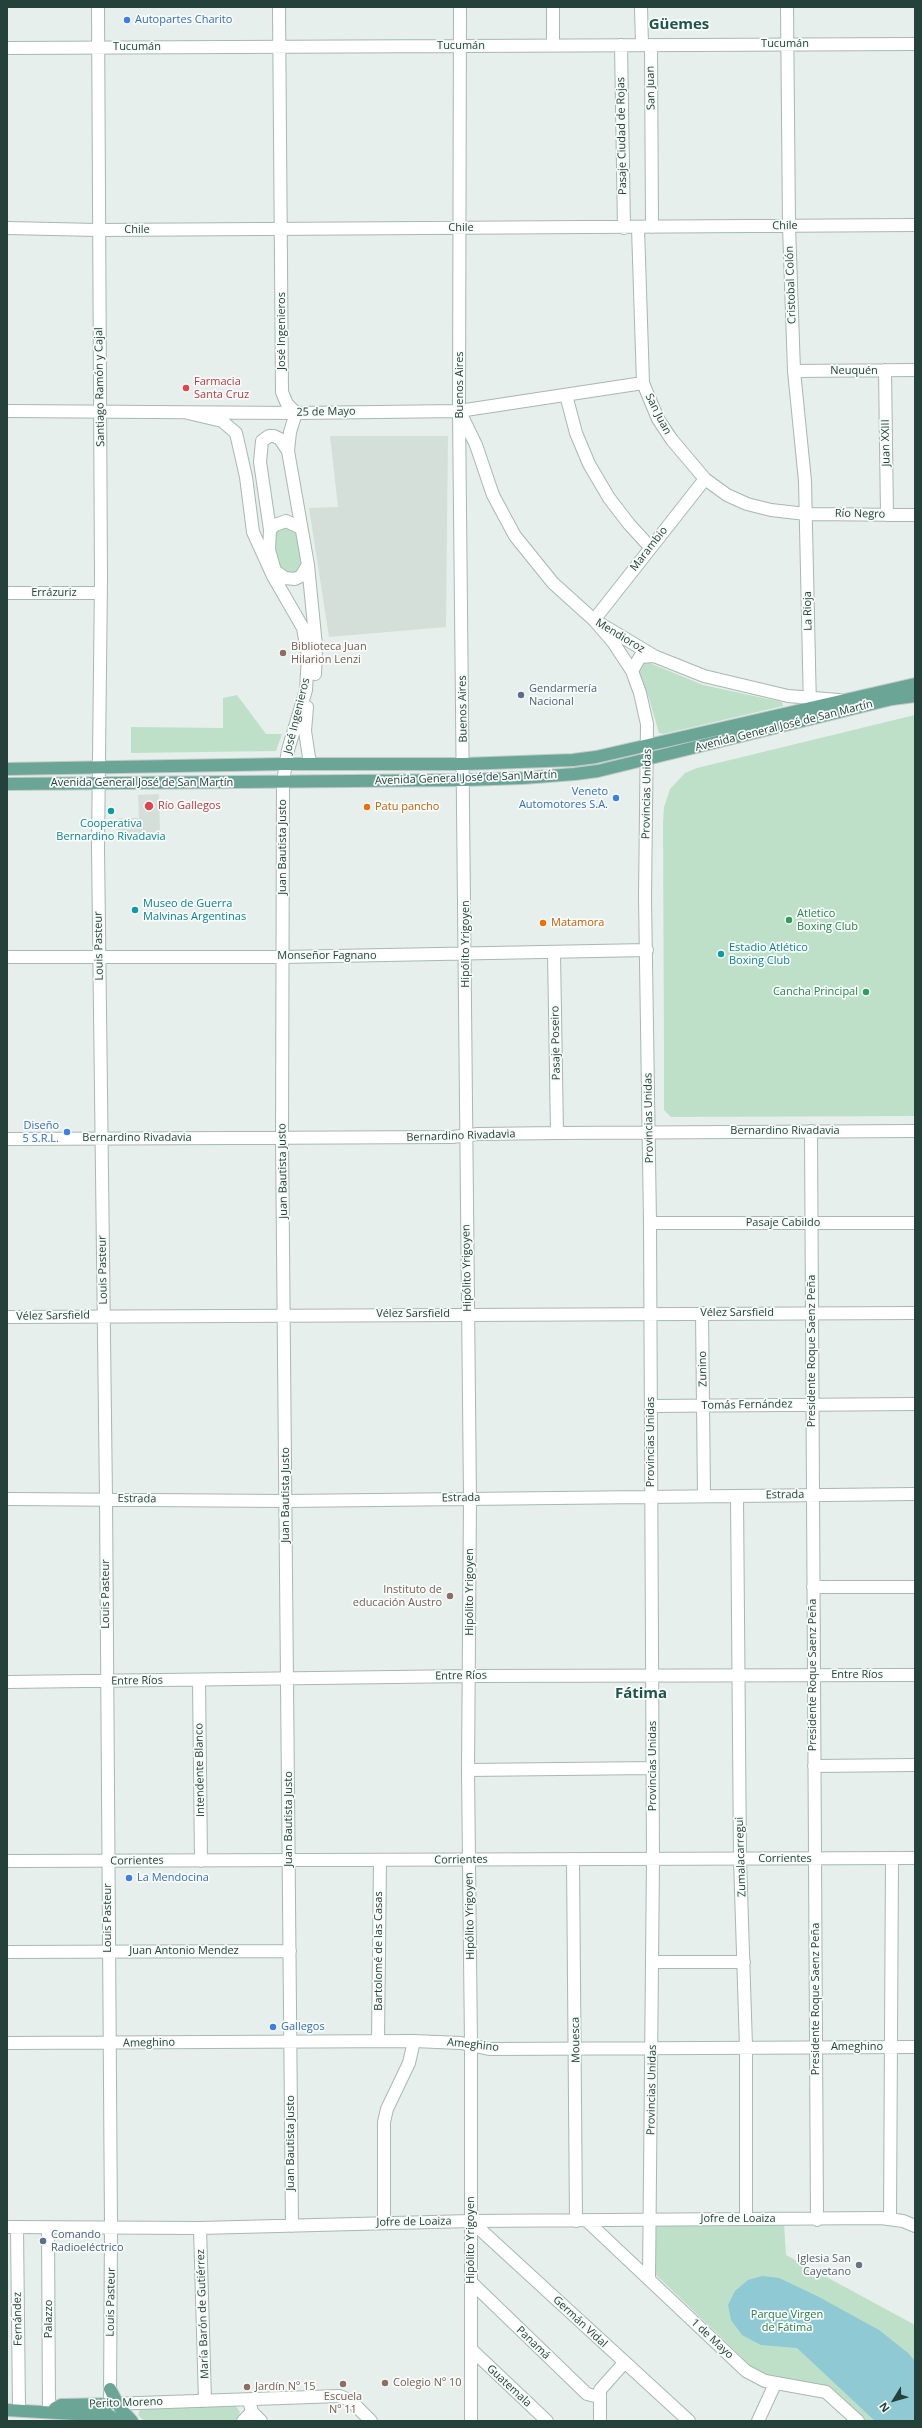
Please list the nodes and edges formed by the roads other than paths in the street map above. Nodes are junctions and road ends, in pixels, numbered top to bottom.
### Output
1 (98, 7) edge
2 (279, 7) edge
3 (460, 7) edge
4 (553, 7) edge
5 (641, 7) edge
6 (786, 7) edge
7 (787, 44) junction
8 (915, 44) edge
9 (621, 45) junction
10 (646, 45) junction
11 (98, 46) junction
12 (460, 46) junction
13 (553, 46) junction
14 (7, 48) edge
15 (280, 48) junction
16 (915, 225) edge
17 (789, 226) junction
18 (652, 227) junction
19 (7, 228) edge
20 (461, 228) junction
21 (624, 228) junction
22 (638, 228) junction
23 (282, 229) junction
24 (98, 230) junction
25 (884, 370) junction
26 (915, 370) edge
27 (794, 371) junction
28 (643, 383) junction
29 (566, 395) junction
30 (7, 411) edge
31 (101, 411) junction
32 (460, 411) junction
33 (188, 413) junction
34 (296, 413) junction
35 (288, 450) junction
36 (705, 479) junction
37 (806, 514) junction
38 (915, 514) edge
39 (887, 515) junction
40 (301, 528) junction
41 (270, 530) junction
42 (650, 547) junction
43 (308, 566) junction
44 (274, 574) junction
45 (7, 593) edge
46 (101, 593) junction
47 (311, 604) junction
48 (292, 609) junction
49 (594, 620) junction
50 (308, 627) junction
51 (312, 645) junction
52 (654, 656) junction
53 (632, 671) junction
54 (915, 684) edge
55 (915, 696) edge
56 (810, 703) junction
57 (647, 746) junction
58 (647, 758) junction
59 (285, 764) junction
60 (310, 764) junction
61 (464, 764) junction
62 (99, 768) junction
63 (7, 769) edge
64 (464, 780) junction
65 (283, 782) junction
66 (99, 783) junction
67 (7, 784) edge
68 (647, 950) junction
69 (554, 953) junction
70 (466, 955) junction
71 (100, 956) junction
72 (7, 957) edge
73 (282, 957) junction
74 (811, 1131) junction
75 (915, 1131) edge
76 (649, 1132) junction
77 (557, 1133) junction
78 (465, 1136) junction
79 (101, 1138) junction
80 (282, 1138) junction
81 (7, 1139) edge
82 (650, 1223) junction
83 (811, 1223) junction
84 (915, 1223) edge
85 (650, 1313) junction
86 (702, 1313) junction
87 (811, 1313) junction
88 (915, 1313) edge
89 (468, 1314) junction
90 (104, 1315) junction
91 (285, 1315) junction
92 (7, 1316) edge
93 (812, 1404) junction
94 (915, 1404) edge
95 (651, 1406) junction
96 (704, 1406) junction
97 (915, 1494) edge
98 (812, 1495) junction
99 (704, 1496) junction
100 (737, 1496) junction
101 (652, 1497) junction
102 (106, 1498) junction
103 (470, 1498) junction
104 (7, 1499) edge
105 (286, 1501) junction
106 (813, 1587) junction
107 (915, 1587) edge
108 (653, 1675) junction
109 (814, 1675) junction
110 (915, 1675) edge
111 (470, 1676) junction
112 (737, 1676) junction
113 (288, 1678) junction
114 (199, 1680) junction
115 (107, 1681) junction
116 (7, 1682) edge
117 (915, 1765) edge
118 (814, 1766) junction
119 (653, 1768) junction
120 (468, 1770) junction
121 (892, 1858) junction
122 (915, 1858) edge
123 (469, 1859) junction
124 (573, 1859) junction
125 (740, 1859) junction
126 (814, 1859) junction
127 (289, 1860) junction
128 (653, 1860) junction
129 (7, 1861) edge
130 (201, 1861) junction
131 (380, 1861) junction
132 (108, 1862) junction
133 (290, 1951) junction
134 (7, 1952) edge
135 (108, 1952) junction
136 (653, 1962) junction
137 (744, 1962) junction
138 (378, 2041) junction
139 (414, 2041) junction
140 (291, 2042) junction
141 (7, 2043) edge
142 (110, 2044) junction
143 (471, 2045) junction
144 (746, 2047) junction
145 (816, 2047) junction
146 (892, 2047) junction
147 (915, 2047) edge
148 (576, 2048) junction
149 (653, 2048) junction
150 (746, 2219) junction
151 (890, 2219) junction
152 (581, 2220) junction
153 (650, 2220) junction
154 (817, 2220) junction
155 (471, 2221) junction
156 (384, 2223) junction
157 (292, 2226) junction
158 (915, 2226) edge
159 (48, 2227) junction
160 (111, 2227) junction
161 (12, 2228) edge
162 (200, 2228) junction
163 (649, 2278) junction
164 (471, 2282) junction
165 (472, 2350) junction
166 (624, 2363) junction
167 (775, 2384) junction
168 (599, 2397) junction
169 (205, 2401) junction
170 (251, 2406) junction
171 (13, 2410) edge
172 (49, 2412) junction
173 (113, 2413) edge
174 (471, 2417) edge
175 (132, 2421) edge
176 (243, 2421) edge
177 (262, 2421) edge
178 (371, 2421) edge
179 (480, 2421) edge
180 (547, 2421) edge
181 (600, 2421) edge
182 (689, 2421) edge
183 (758, 2421) edge
184 (858, 2421) edge

1 - 11 street, Santiago Ramón y Cajal
2 - 15 street, José Ingenieros
3 - 12 street, Buenos Aires
4 - 13 street
5 - 10 street, San Juan
6 - 7 street, Cristobal Colón
7 - 8 street, Tucumán
7 - 10 street, Tucumán
7 - 17 street, Cristobal Colón
9 - 10 street, Tucumán
9 - 13 street, Tucumán
9 - 21 street, Pasaje Ciudad de Rojas
10 - 18 street, San Juan
11 - 14 street, Tucumán
11 - 15 street, Tucumán
11 - 24 street, Santiago Ramón y Cajal
12 - 13 street, Tucumán
12 - 15 street, Tucumán
12 - 20 street, Buenos Aires
15 - 23 street, José Ingenieros
16 - 17 street, Chile
17 - 18 street, Chile
17 - 27 street, Cristobal Colón
18 - 22 street, Chile
19 - 24 street, Chile
20 - 21 street, Chile
20 - 23 street, Chile
20 - 32 street, Buenos Aires
21 - 22 street, Chile
22 - 28 street, San Juan
23 - 24 street, Chile
23 - 34 street, José Ingenieros
24 - 31 street, Santiago Ramón y Cajal
25 - 26 street, Neuquén
25 - 27 street, Neuquén
25 - 39 street, Juan XXIII
27 - 37 street, Cristobal Colón
28 - 29 street, 25 de Mayo
28 - 36 street, San Juan
29 - 32 street, 25 de Mayo
29 - 42 street
30 - 31 street, 25 de Mayo
31 - 33 street, 25 de Mayo
31 - 46 street, Santiago Ramón y Cajal
32 - 34 street, 25 de Mayo
32 - 49 street, Mendioroz
32 - 61 street, Buenos Aires
33 - 34 street, 25 de Mayo
33 - 44 street
34 - 35 street
35 - 40 street
35 - 41 street
36 - 37 street, San Juan
36 - 42 street, Marambio
37 - 39 street, Río Negro
37 - 56 street, La Rioja
38 - 39 street, Río Negro
40 - 41 street
40 - 43 street
41 - 44 street
42 - 49 street, Marambio
43 - 44 street
43 - 47 street
44 - 48 street
45 - 46 street, Errázuriz
46 - 62 street, Santiago Ramón y Cajal
47 - 48 street
47 - 50 street
48 - 50 street
49 - 52 street, Mendioroz
49 - 53 street, Provincias Unidas
50 - 51 street
51 - 59 street, José Ingenieros
51 - 60 street
52 - 53 street
52 - 56 street, Mendioroz
53 - 57 street, Provincias Unidas
54 - 56 main road, Avenida General José de San Martín
55 - 58 main road, Avenida General José de San Martín
56 - 57 main road, Avenida General José de San Martín
57 - 58 street, Provincias Unidas
57 - 61 main road, Avenida General José de San Martín
58 - 64 main road, Avenida General José de San Martín
58 - 68 street, Provincias Unidas
59 - 60 main road, Avenida General José de San Martín
59 - 62 main road, Avenida General José de San Martín
59 - 65 street, Juan Bautista Justo
60 - 61 main road, Avenida General José de San Martín
61 - 64 street, Hipólito Yrigoyen
62 - 63 main road, Avenida General José de San Martín
62 - 66 street, Louis Pasteur
64 - 65 main road, Avenida General José de San Martín
64 - 70 street, Hipólito Yrigoyen
65 - 66 main road, Avenida General José de San Martín
65 - 73 street, Juan Bautista Justo
66 - 67 main road, Avenida General José de San Martín
66 - 71 street, Louis Pasteur
68 - 69 street, Monseñor Fagnano
68 - 76 street, Provincias Unidas
69 - 70 street, Monseñor Fagnano
69 - 77 street, Pasaje Poseiro
70 - 73 street, Monseñor Fagnano
70 - 78 street, Hipólito Yrigoyen
71 - 72 street, Monseñor Fagnano
71 - 73 street, Monseñor Fagnano
71 - 79 street, Louis Pasteur
73 - 80 street, Juan Bautista Justo
74 - 75 street, Bernardino Rivadavia
74 - 76 street, Bernardino Rivadavia
74 - 83 street, Presidente Roque Saenz Peña
76 - 77 street, Bernardino Rivadavia
76 - 82 street, Provincias Unidas
77 - 78 street, Bernardino Rivadavia
78 - 80 street, Bernardino Rivadavia
78 - 89 street, Hipólito Yrigoyen
79 - 80 street, Bernardino Rivadavia
79 - 81 street, Bernardino Rivadavia
79 - 90 street, Louis Pasteur
80 - 91 street, Juan Bautista Justo
82 - 83 street, Pasaje Cabildo
82 - 85 street, Provincias Unidas
83 - 84 street, Pasaje Cabildo
83 - 87 street, Presidente Roque Saenz Peña
85 - 86 street, Vélez Sarsfield
85 - 89 street, Vélez Sarsfield
85 - 95 street, Provincias Unidas
86 - 87 street, Vélez Sarsfield
86 - 96 street, Zunino
87 - 88 street, Vélez Sarsfield
87 - 93 street, Presidente Roque Saenz Peña
89 - 91 street, Vélez Sarsfield
89 - 103 street, Hipólito Yrigoyen
90 - 91 street, Vélez Sarsfield
90 - 92 street, Vélez Sarsfield
90 - 102 street, Louis Pasteur
91 - 105 street, Juan Bautista Justo
93 - 94 street, Tomás Fernández
93 - 96 street, Tomás Fernández
93 - 98 street, Presidente Roque Saenz Peña
95 - 96 street, Tomás Fernández
95 - 101 street, Provincias Unidas
96 - 99 street, Zunino
97 - 98 street, Estrada
98 - 100 street, Estrada
98 - 106 street, Presidente Roque Saenz Peña
99 - 100 street, Estrada
99 - 101 street, Estrada
100 - 112 street, Zumalacarregui
101 - 103 street, Estrada
101 - 108 street, Provincias Unidas
102 - 104 street, Estrada
102 - 105 street, Estrada
102 - 115 street, Louis Pasteur
103 - 105 street, Estrada
103 - 111 street, Hipólito Yrigoyen
105 - 113 street, Juan Bautista Justo
106 - 107 street
106 - 109 street, Presidente Roque Saenz Peña
108 - 111 street, Entre Ríos
108 - 112 street, Entre Ríos
108 - 119 street, Provincias Unidas
109 - 110 street, Entre Ríos
109 - 112 street, Entre Ríos
109 - 118 street, Presidente Roque Saenz Peña
111 - 113 street, Entre Ríos
111 - 120 street, Hipólito Yrigoyen
112 - 125 street, Zumalacarregui
113 - 114 street, Entre Ríos
113 - 127 street, Juan Bautista Justo
114 - 115 street, Entre Ríos
114 - 130 street, Intendente Blanco
115 - 116 street, Entre Ríos
115 - 132 street, Louis Pasteur
117 - 118 street
118 - 126 street, Presidente Roque Saenz Peña
119 - 120 street
119 - 128 street, Provincias Unidas
120 - 123 street, Hipólito Yrigoyen
121 - 122 street, Corrientes
121 - 126 street, Corrientes
121 - 146 street
123 - 124 street, Corrientes
123 - 131 street, Corrientes
123 - 143 street, Hipólito Yrigoyen
124 - 128 street, Corrientes
124 - 148 street, Mouesca
125 - 126 street, Corrientes
125 - 128 street, Corrientes
125 - 137 street, Zumalacarregui
126 - 145 street, Presidente Roque Saenz Peña
127 - 130 street, Corrientes
127 - 131 street, Corrientes
127 - 133 street, Juan Bautista Justo
128 - 136 street, Provincias Unidas
129 - 132 street, Corrientes
130 - 132 street, Corrientes
131 - 138 street, Bartolomé de las Casas
132 - 135 street, Louis Pasteur
133 - 135 street, Juan Antonio Mendez
133 - 140 street, Juan Bautista Justo
134 - 135 street, Juan Antonio Mendez
135 - 142 street, Louis Pasteur
136 - 137 street
136 - 149 street, Provincias Unidas
137 - 144 street, Zumalacarregui
138 - 139 street, Ameghino
138 - 140 street, Ameghino
139 - 143 street, Ameghino
139 - 156 street
140 - 142 street, Ameghino
140 - 157 street, Juan Bautista Justo
141 - 142 street, Ameghino
142 - 160 street, Louis Pasteur
143 - 148 street, Ameghino
143 - 155 street, Hipólito Yrigoyen
144 - 145 street, Ameghino
144 - 149 street, Ameghino
144 - 150 street, Zumalacarregui
145 - 146 street, Ameghino
145 - 154 street, Presidente Roque Saenz Peña
146 - 147 street, Ameghino
146 - 151 street
148 - 149 street, Ameghino
148 - 152 street, Mouesca
149 - 153 street, Provincias Unidas
150 - 153 street, Jofre de Loaiza
150 - 154 street, Jofre de Loaiza
151 - 154 street, Jofre de Loaiza
151 - 158 street, Jofre de Loaiza
152 - 153 street, Jofre de Loaiza
152 - 155 street, Jofre de Loaiza
152 - 163 street, 1 de Mayo
153 - 163 street, Provincias Unidas
155 - 156 street, Jofre de Loaiza
155 - 164 street, Hipólito Yrigoyen
155 - 166 street, Germán Vidal
156 - 157 street, Jofre de Loaiza
157 - 162 street, Jofre de Loaiza
159 - 160 street, Jofre de Loaiza
159 - 161 street, Jofre de Loaiza
159 - 172 street, Palazzo
160 - 162 street, Jofre de Loaiza
160 - 173 street, Louis Pasteur
161 - 171 street, Fernández
162 - 169 street, María Barón de Gutiérrez
163 - 167 street, 1 de Mayo
164 - 165 street, Hipólito Yrigoyen
164 - 168 street, Panamá
165 - 174 street, Hipólito Yrigoyen
165 - 180 street, Guatemala
166 - 168 street
166 - 182 street, Germán Vidal
167 - 183 street
167 - 184 street, 1 de Mayo
168 - 181 street
169 - 170 street, Perito Moreno
169 - 173 street, Perito Moreno
170 - 176 street
170 - 177 street
170 - 178 street, Perito Moreno
171 - 172 main road, Perito Moreno
172 - 173 main road, Perito Moreno
173 - 175 main road
174 - 179 street

